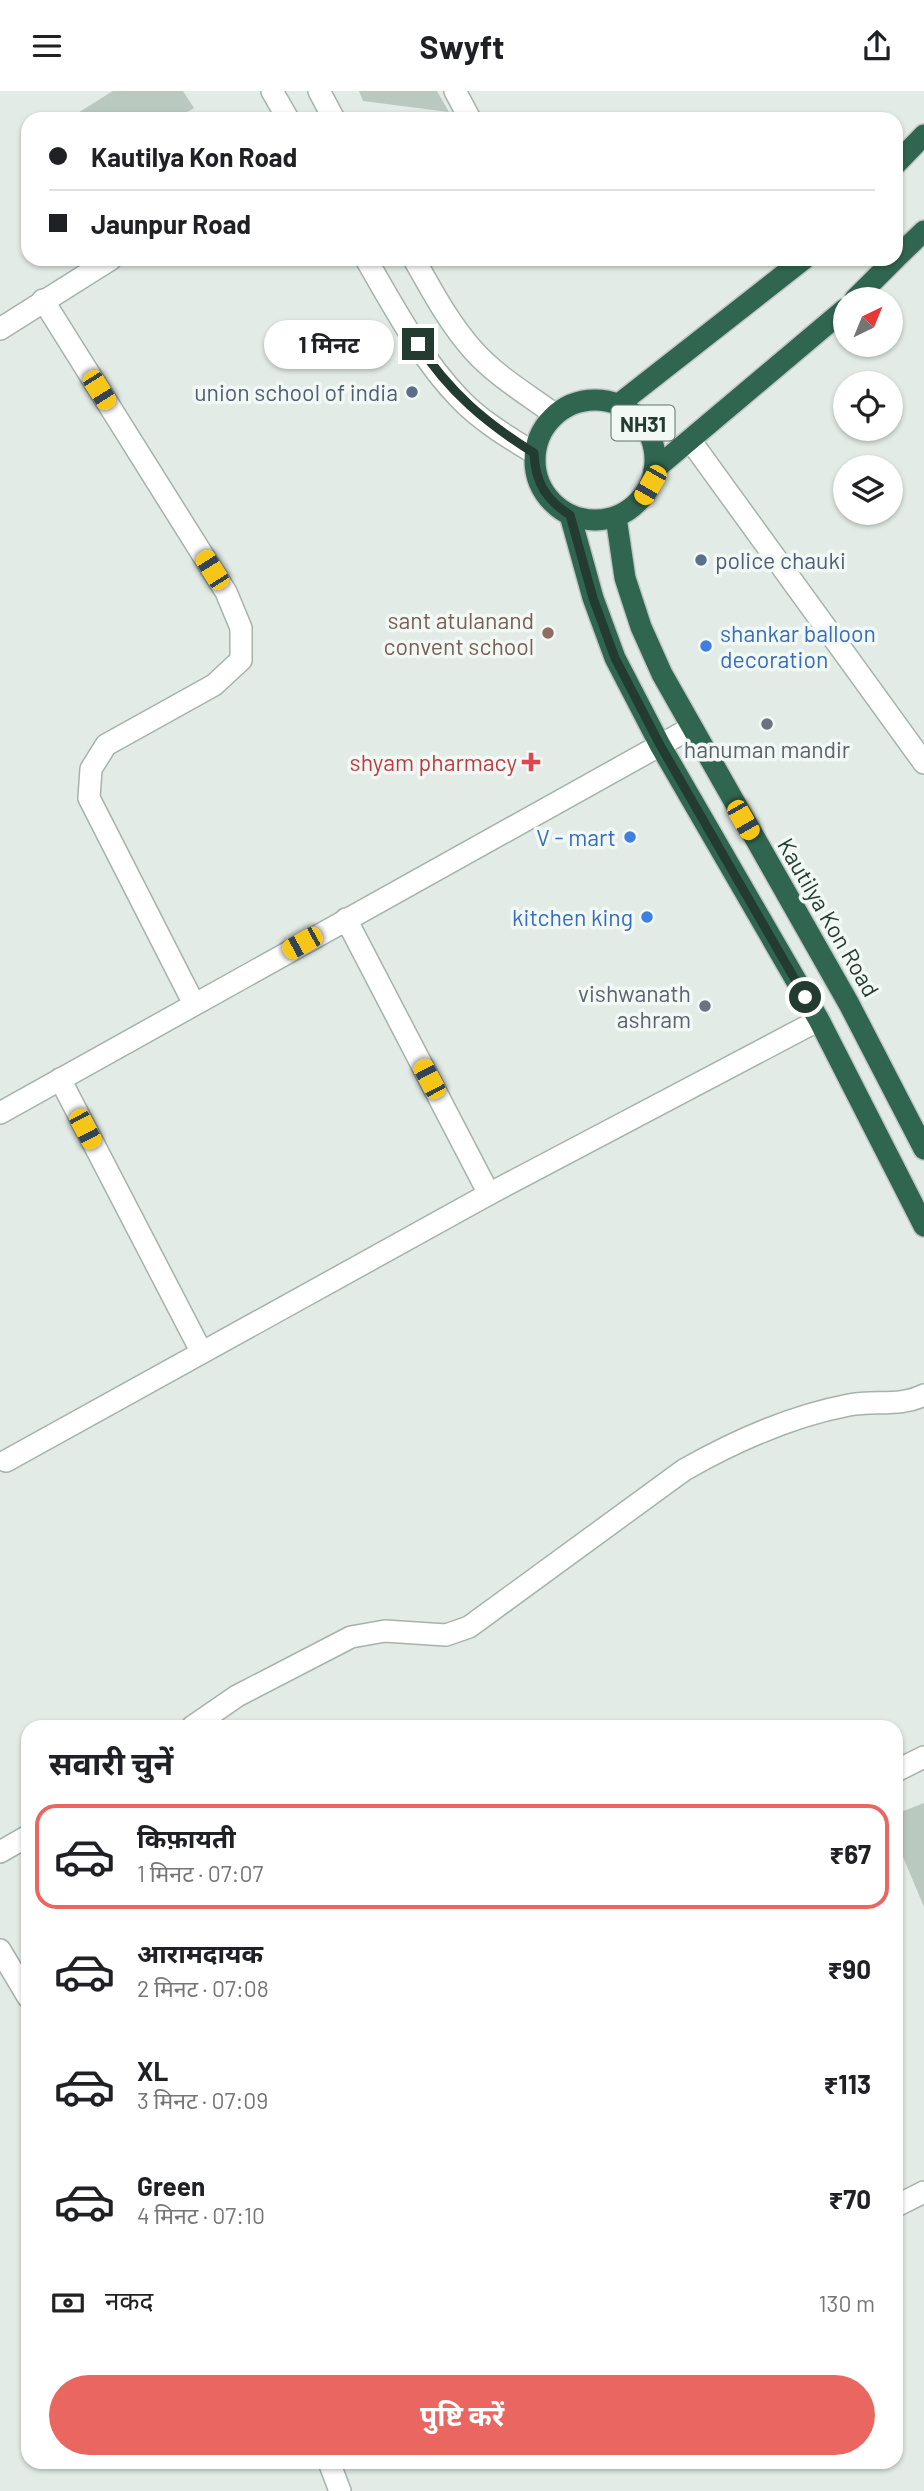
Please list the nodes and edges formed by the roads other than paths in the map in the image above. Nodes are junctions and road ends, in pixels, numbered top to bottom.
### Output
1 (272, 91) edge
2 (319, 91) edge
3 (455, 91) edge
4 (284, 112) edge
5 (330, 112) edge
6 (466, 112) edge
7 (924, 135) edge
8 (903, 157) edge
9 (924, 230) edge
10 (903, 252) edge
11 (99, 266) edge
12 (370, 266) edge
13 (418, 266) edge
14 (795, 266) edge
15 (889, 266) edge
16 (867, 287) edge
17 (43, 300) junction
18 (833, 319) edge
19 (0, 329) edge
20 (619, 404) junction
21 (554, 414) junction
22 (690, 440) junction
23 (534, 453) junction
24 (654, 470) junction
25 (570, 515) junction
26 (616, 517) junction
27 (691, 727) junction
28 (660, 745) junction
29 (924, 763) edge
30 (346, 919) junction
31 (193, 1002) junction
32 (818, 1020) junction
33 (60, 1079) junction
34 (0, 1113) edge
35 (924, 1149) edge
36 (489, 1194) junction
37 (924, 1226) edge
38 (201, 1351) junction
39 (924, 1395) edge
40 (6, 1461) dead end
41 (202, 1720) edge
42 (924, 1758) edge
43 (903, 1768) edge
44 (21, 1840) edge
45 (0, 1852) edge
46 (0, 1950) edge
47 (21, 1985) edge
48 (924, 2192) edge
49 (903, 2202) edge
50 (332, 2469) edge
51 (340, 2491) edge

1 - 4 street
2 - 5 street
3 - 6 street
7 - 8 highway
9 - 10 highway
11 - 17 street
12 - 23 street
13 - 21 street
14 - 20 highway, NH31
15 - 16 highway
17 - 19 street
17 - 31 street
18 - 22 highway, NH31
20 - 21 highway, NH31
20 - 24 highway, NH31
21 - 23 highway
22 - 24 highway, NH31
22 - 29 street
23 - 25 highway
24 - 26 highway, NH31
25 - 26 highway
25 - 28 highway
26 - 27 highway, Kautilya Kon Road
27 - 28 street
27 - 35 highway, Kautilya Kon Road
28 - 30 street
28 - 32 highway
30 - 31 street
30 - 36 street
31 - 33 street
32 - 36 street
32 - 37 highway
33 - 34 street
33 - 38 street
36 - 38 street
38 - 40 street
39 - 41 street
42 - 43 street
44 - 45 street
46 - 47 street
48 - 49 street
50 - 51 street

